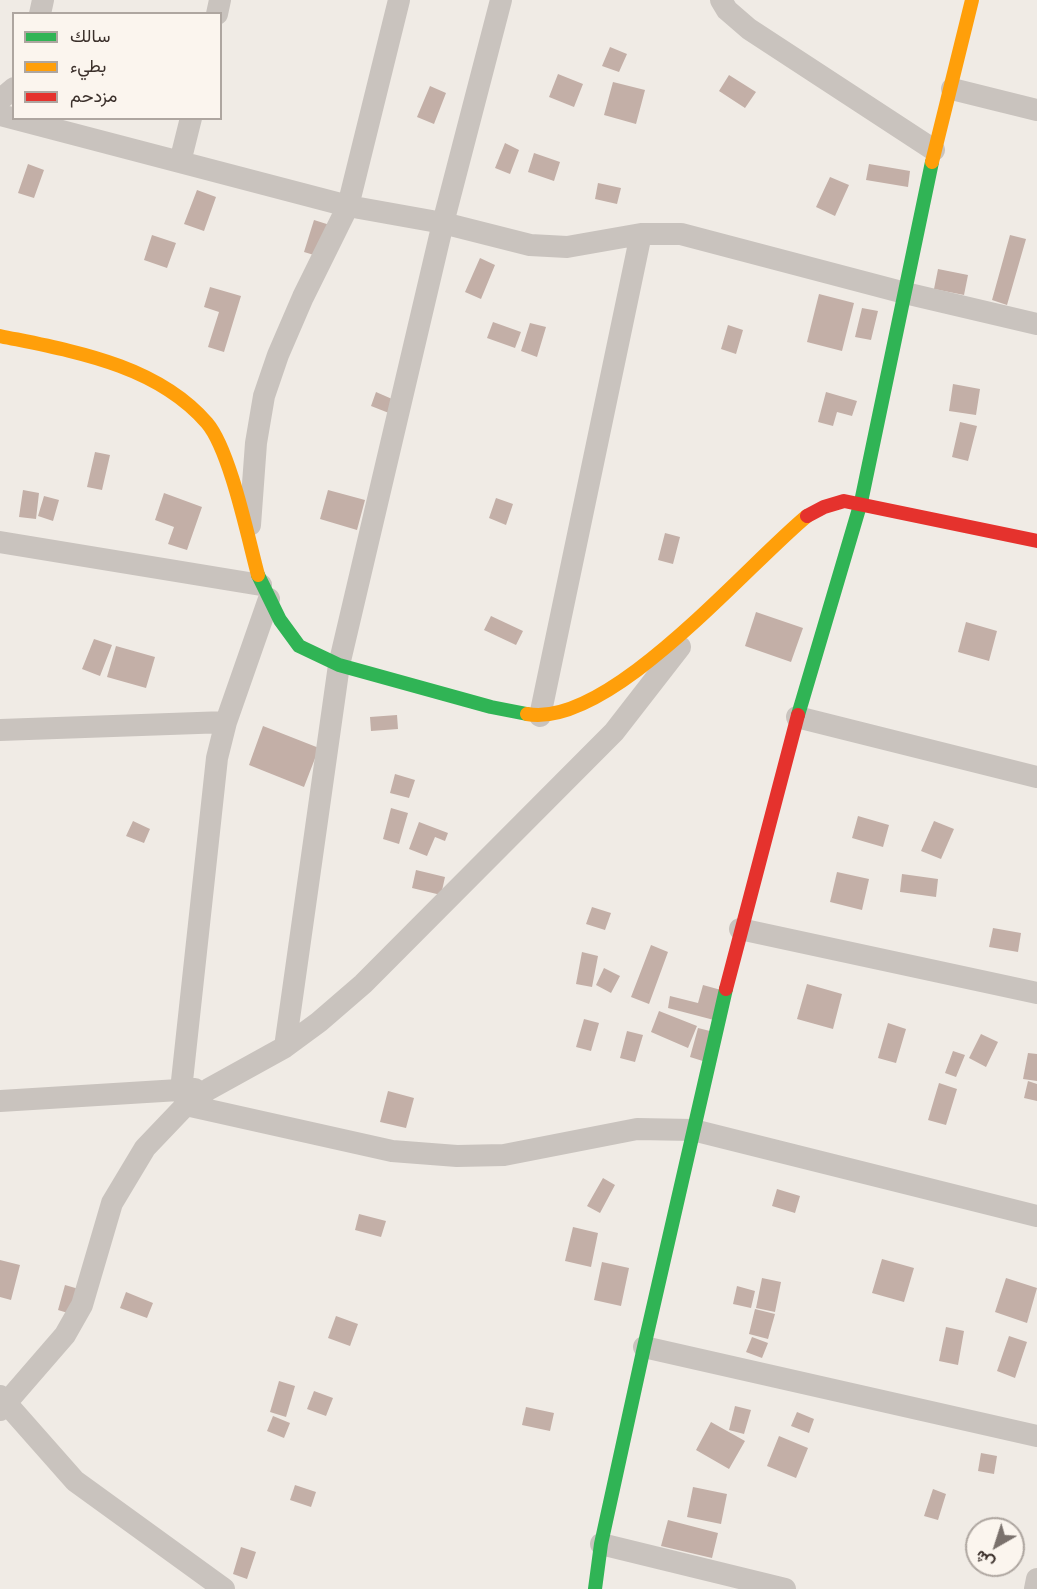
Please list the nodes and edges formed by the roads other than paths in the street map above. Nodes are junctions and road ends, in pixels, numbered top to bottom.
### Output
1 (399, 0) edge
2 (501, 0) edge
3 (721, 0) edge
4 (972, 0) edge
5 (952, 89) junction
6 (12, 90) edge
7 (0, 100) edge
8 (1037, 110) edge
9 (19, 120) edge
10 (190, 120) edge
11 (934, 150) junction
12 (180, 162) junction
13 (348, 206) junction
14 (443, 222) junction
15 (641, 234) junction
16 (905, 293) junction
17 (1037, 324) edge
18 (0, 336) edge
19 (861, 502) junction
20 (249, 541) junction
21 (1037, 541) edge
22 (0, 542) edge
23 (265, 592) junction
24 (718, 598) junction
25 (339, 665) junction
26 (540, 716) junction
27 (797, 717) junction
28 (226, 722) junction
29 (0, 730) edge
30 (1037, 777) edge
31 (740, 929) junction
32 (1037, 993) edge
33 (285, 1047) junction
34 (184, 1097) junction
35 (0, 1101) edge
36 (693, 1130) junction
37 (1037, 1216) edge
38 (644, 1347) junction
39 (2, 1403) edge
40 (1037, 1436) edge
41 (601, 1544) junction
42 (1037, 1579) edge
43 (730, 1582) edge
44 (224, 1589) edge
45 (595, 1589) edge
46 (785, 1589) edge
47 (1035, 1589) edge

1 - 13 street
2 - 14 street
3 - 11 street
4 - 5 street
5 - 8 street
5 - 11 street
6 - 7 street
9 - 12 street
10 - 12 street
11 - 16 street
12 - 13 street
13 - 14 street
13 - 20 street
14 - 15 street
14 - 25 street
15 - 16 street
15 - 26 street
16 - 17 street
16 - 19 street
18 - 20 street
19 - 21 street
19 - 24 street
19 - 27 street
20 - 23 street
22 - 23 street
23 - 25 street
23 - 28 street
24 - 26 street
24 - 33 street
25 - 26 street
25 - 33 street
27 - 30 street
27 - 31 street
28 - 29 street
28 - 34 street
31 - 32 street
31 - 36 street
33 - 34 street
34 - 35 street
34 - 36 street
34 - 39 street
36 - 37 street
36 - 38 street
38 - 40 street
38 - 41 street
39 - 44 street
41 - 43 street
41 - 45 street
42 - 47 street
43 - 46 street

